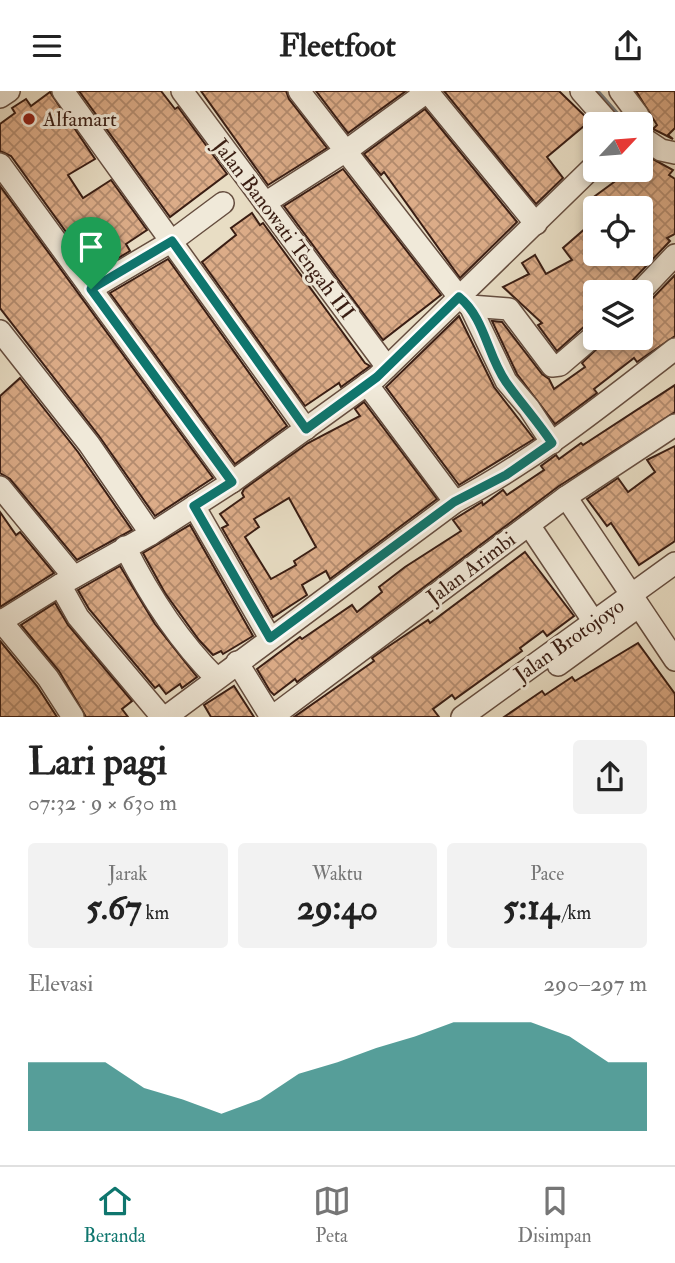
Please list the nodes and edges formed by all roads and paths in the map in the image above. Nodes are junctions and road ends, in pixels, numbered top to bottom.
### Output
1 (9, 91) edge
2 (63, 91) edge
3 (182, 91) edge
4 (299, 91) edge
5 (428, 91) edge
6 (581, 91) edge
7 (620, 91) edge
8 (0, 97) edge
9 (599, 112) edge
10 (636, 112) edge
11 (653, 145) edge
12 (346, 151) junction
13 (675, 153) edge
14 (0, 164) edge
15 (583, 177) edge
16 (265, 202) junction
17 (223, 203) dead end
18 (536, 224) junction
19 (172, 241) junction
20 (675, 255) edge
21 (651, 280) edge
22 (91, 289) junction
23 (465, 301) junction
24 (583, 345) edge
25 (4, 346) edge
26 (675, 349) edge
27 (387, 367) junction
28 (367, 384) junction
29 (675, 425) edge
30 (306, 429) junction
31 (552, 443) junction
32 (232, 482) junction
33 (0, 487) edge
34 (566, 497) junction
35 (454, 502) junction
36 (194, 506) junction
37 (529, 525) junction
38 (151, 534) junction
39 (125, 547) junction
40 (675, 563) edge
41 (675, 580) edge
42 (67, 581) junction
43 (636, 601) junction
44 (0, 621) edge
45 (598, 627) junction
46 (270, 638) junction
47 (675, 660) edge
48 (237, 662) junction
49 (216, 678) junction
50 (73, 717) edge
51 (164, 717) edge
52 (272, 717) edge
53 (462, 717) edge
54 (485, 717) edge

1 - 8 street
2 - 19 street
3 - 16 street, Jalan Banowati Tengah III
4 - 12 street
5 - 12 street
5 - 18 street
6 - 9 street
7 - 10 street
11 - 13 street
12 - 16 street
12 - 23 street
14 - 22 street
15 - 18 street
16 - 27 street, Jalan Banowati Tengah III
17 - 19 street
18 - 23 street
19 - 22 street
19 - 30 street
20 - 21 street
22 - 32 street
23 - 24 street
23 - 27 street
23 - 31 street
25 - 38 street
26 - 31 street
27 - 28 street
28 - 30 street
28 - 35 street
29 - 34 street, Jalan Arimbi
30 - 32 street
31 - 35 street
32 - 36 street
33 - 42 street
34 - 37 street, Jalan Arimbi
34 - 43 street
35 - 46 street
36 - 38 street
36 - 46 street
37 - 45 street
37 - 52 street, Jalan Arimbi
38 - 39 street
39 - 42 street
39 - 49 street
40 - 43 street, Jalan Brotojoyo
41 - 43 street, Jalan Brotojoyo
42 - 44 street
42 - 51 street
43 - 45 street, Jalan Brotojoyo
43 - 47 street
44 - 50 street
45 - 53 street, Jalan Brotojoyo
45 - 54 street, Jalan Brotojoyo
46 - 48 street
48 - 49 street
48 - 52 street
49 - 51 street

